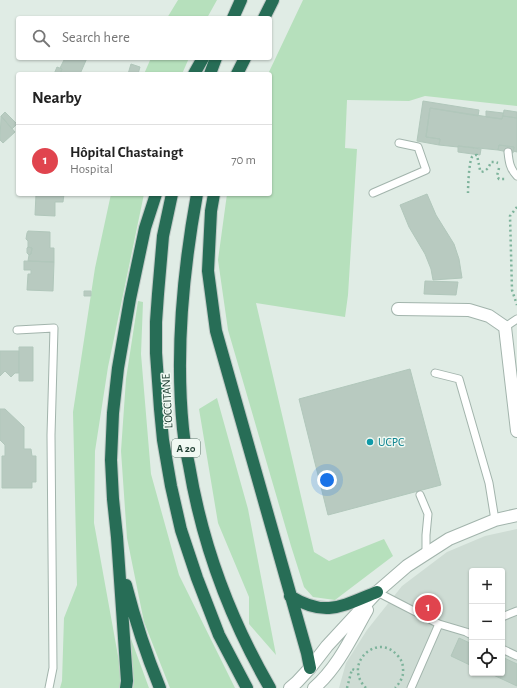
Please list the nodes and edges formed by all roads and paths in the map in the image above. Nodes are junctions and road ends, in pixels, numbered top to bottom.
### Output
1 (241, 0) edge
2 (273, 0) edge
3 (234, 16) edge
4 (265, 16) edge
5 (202, 60) edge
6 (215, 60) edge
7 (244, 60) edge
8 (195, 72) edge
9 (211, 72) edge
10 (239, 72) edge
11 (399, 143) dead end
12 (508, 152) dead end
13 (517, 176) edge
14 (510, 181) dead end
15 (373, 192) dead end
16 (468, 193) dead end
17 (155, 196) edge
18 (172, 196) edge
19 (197, 196) edge
20 (214, 196) edge
21 (517, 207) edge
22 (517, 305) edge
23 (398, 308) dead end
24 (517, 319) edge
25 (505, 327) junction
26 (17, 330) dead end
27 (435, 373) dead end
28 (517, 431) edge
29 (420, 495) dead end
30 (517, 515) edge
31 (495, 520) junction
32 (117, 537) junction
33 (426, 554) junction
34 (377, 592) junction
35 (290, 596) junction
36 (517, 611) edge
37 (505, 616) edge
38 (439, 624) junction
39 (469, 632) edge
40 (505, 650) edge
41 (517, 656) edge
42 (310, 668) junction
43 (357, 671) junction
44 (50, 688) edge
45 (126, 688) edge
46 (160, 688) edge
47 (247, 688) edge
48 (270, 688) edge
49 (290, 688) edge
50 (315, 688) edge
51 (347, 688) edge
52 (366, 688) edge
53 (395, 688) edge
54 (411, 688) edge

1 - 3 highway
2 - 4 highway
5 - 8 highway
6 - 9 highway
7 - 10 highway
11 - 15 lane
12 - 13 lane
14 - 16 path
17 - 32 highway
18 - 47 highway, L'OCCITANE / A 20
19 - 48 highway, L'OCCITANE / A 20
20 - 35 highway
21 - 22 path
23 - 25 street
24 - 25 lane
25 - 28 street
26 - 44 lane
27 - 31 lane
29 - 33 lane
30 - 31 street
31 - 33 street
32 - 45 highway
32 - 46 highway
33 - 34 street
34 - 35 highway
34 - 38 lane
34 - 42 street
34 - 50 street
35 - 42 highway
36 - 37 lane
38 - 39 lane
38 - 54 lane
40 - 41 lane
42 - 49 street
42 - 50 street
43 - 51 path
43 - 52 path
43 - 53 path

